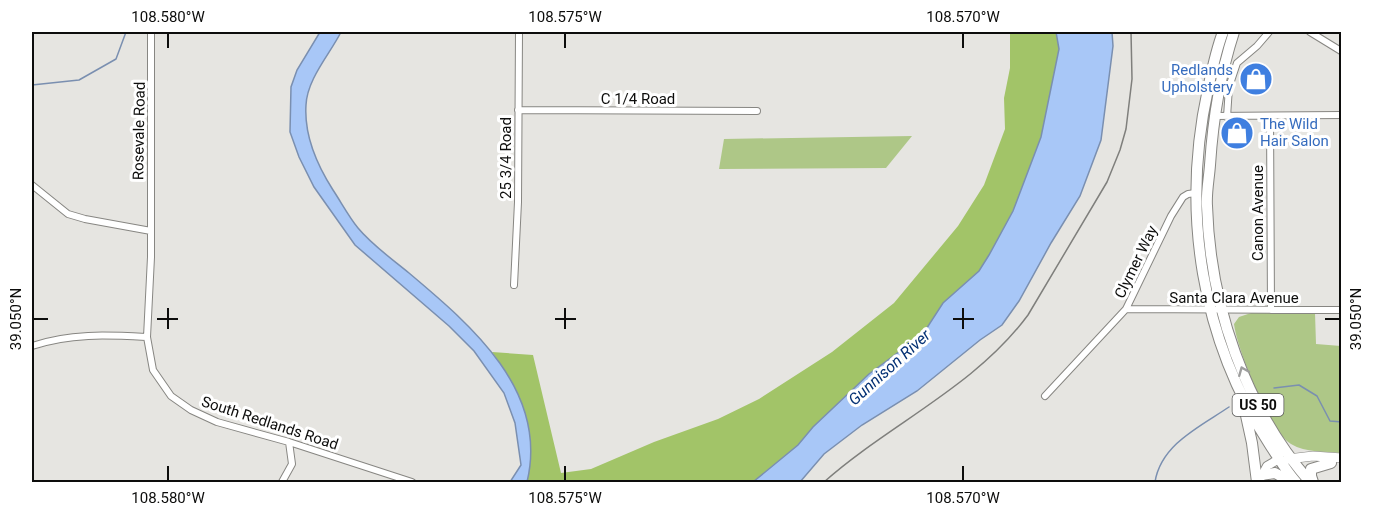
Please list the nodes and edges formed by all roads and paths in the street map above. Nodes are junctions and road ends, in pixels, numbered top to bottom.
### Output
1 (151, 32) edge
2 (519, 32) edge
3 (1223, 32) edge
4 (1227, 32) edge
5 (1234, 32) edge
6 (1269, 32) edge
7 (1310, 32) edge
8 (1341, 51) edge
9 (518, 110) junction
10 (758, 111) dead end
11 (1341, 115) edge
12 (1214, 116) junction
13 (1270, 116) junction
14 (1227, 117) junction
15 (1201, 122) junction
16 (32, 185) edge
17 (1196, 193) junction
18 (1207, 206) junction
19 (151, 231) junction
20 (514, 285) dead end
21 (1126, 309) junction
22 (1215, 309) junction
23 (1271, 310) junction
24 (1341, 310) edge
25 (147, 337) junction
26 (32, 346) edge
27 (1045, 396) dead end
28 (1242, 396) junction
29 (289, 442) junction
30 (1279, 459) junction
31 (1292, 459) junction
32 (1338, 462) edge
33 (1259, 480) edge
34 (282, 483) edge
35 (412, 483) edge
36 (1294, 483) edge
37 (1312, 483) edge

1 - 19 street, Rosevale Road
2 - 9 street, 25 3/4 Road
3 - 15 highway, US 50
4 - 12 highway
5 - 12 highway, US 50
6 - 14 street
7 - 8 street
9 - 10 street, C 1/4 Road
9 - 20 street, 25 3/4 Road
11 - 13 street
12 - 14 street
12 - 18 highway, US 50
13 - 14 street
13 - 23 street, Canon Avenue
15 - 17 highway, US 50
15 - 18 highway
16 - 19 street
17 - 21 street, Clymer Way
17 - 22 highway, US 50
18 - 22 highway, US 50
19 - 25 street, South Redlands Road
21 - 22 street, Santa Clara Avenue
21 - 27 street, Clymer Way
22 - 23 street, Santa Clara Avenue
22 - 28 highway, US 50
31 -> 22 highway, US 50
23 - 24 street, Santa Clara Avenue
25 - 26 street
25 - 29 street, South Redlands Road
28 - 30 highway, US 50
28 - 33 highway
29 - 34 street
29 - 35 street, South Redlands Road
30 - 31 main road
30 - 33 street
30 - 36 highway, US 50
31 - 32 main road
31 - 37 highway, US 50
32 - 37 highway
33 - 36 highway

